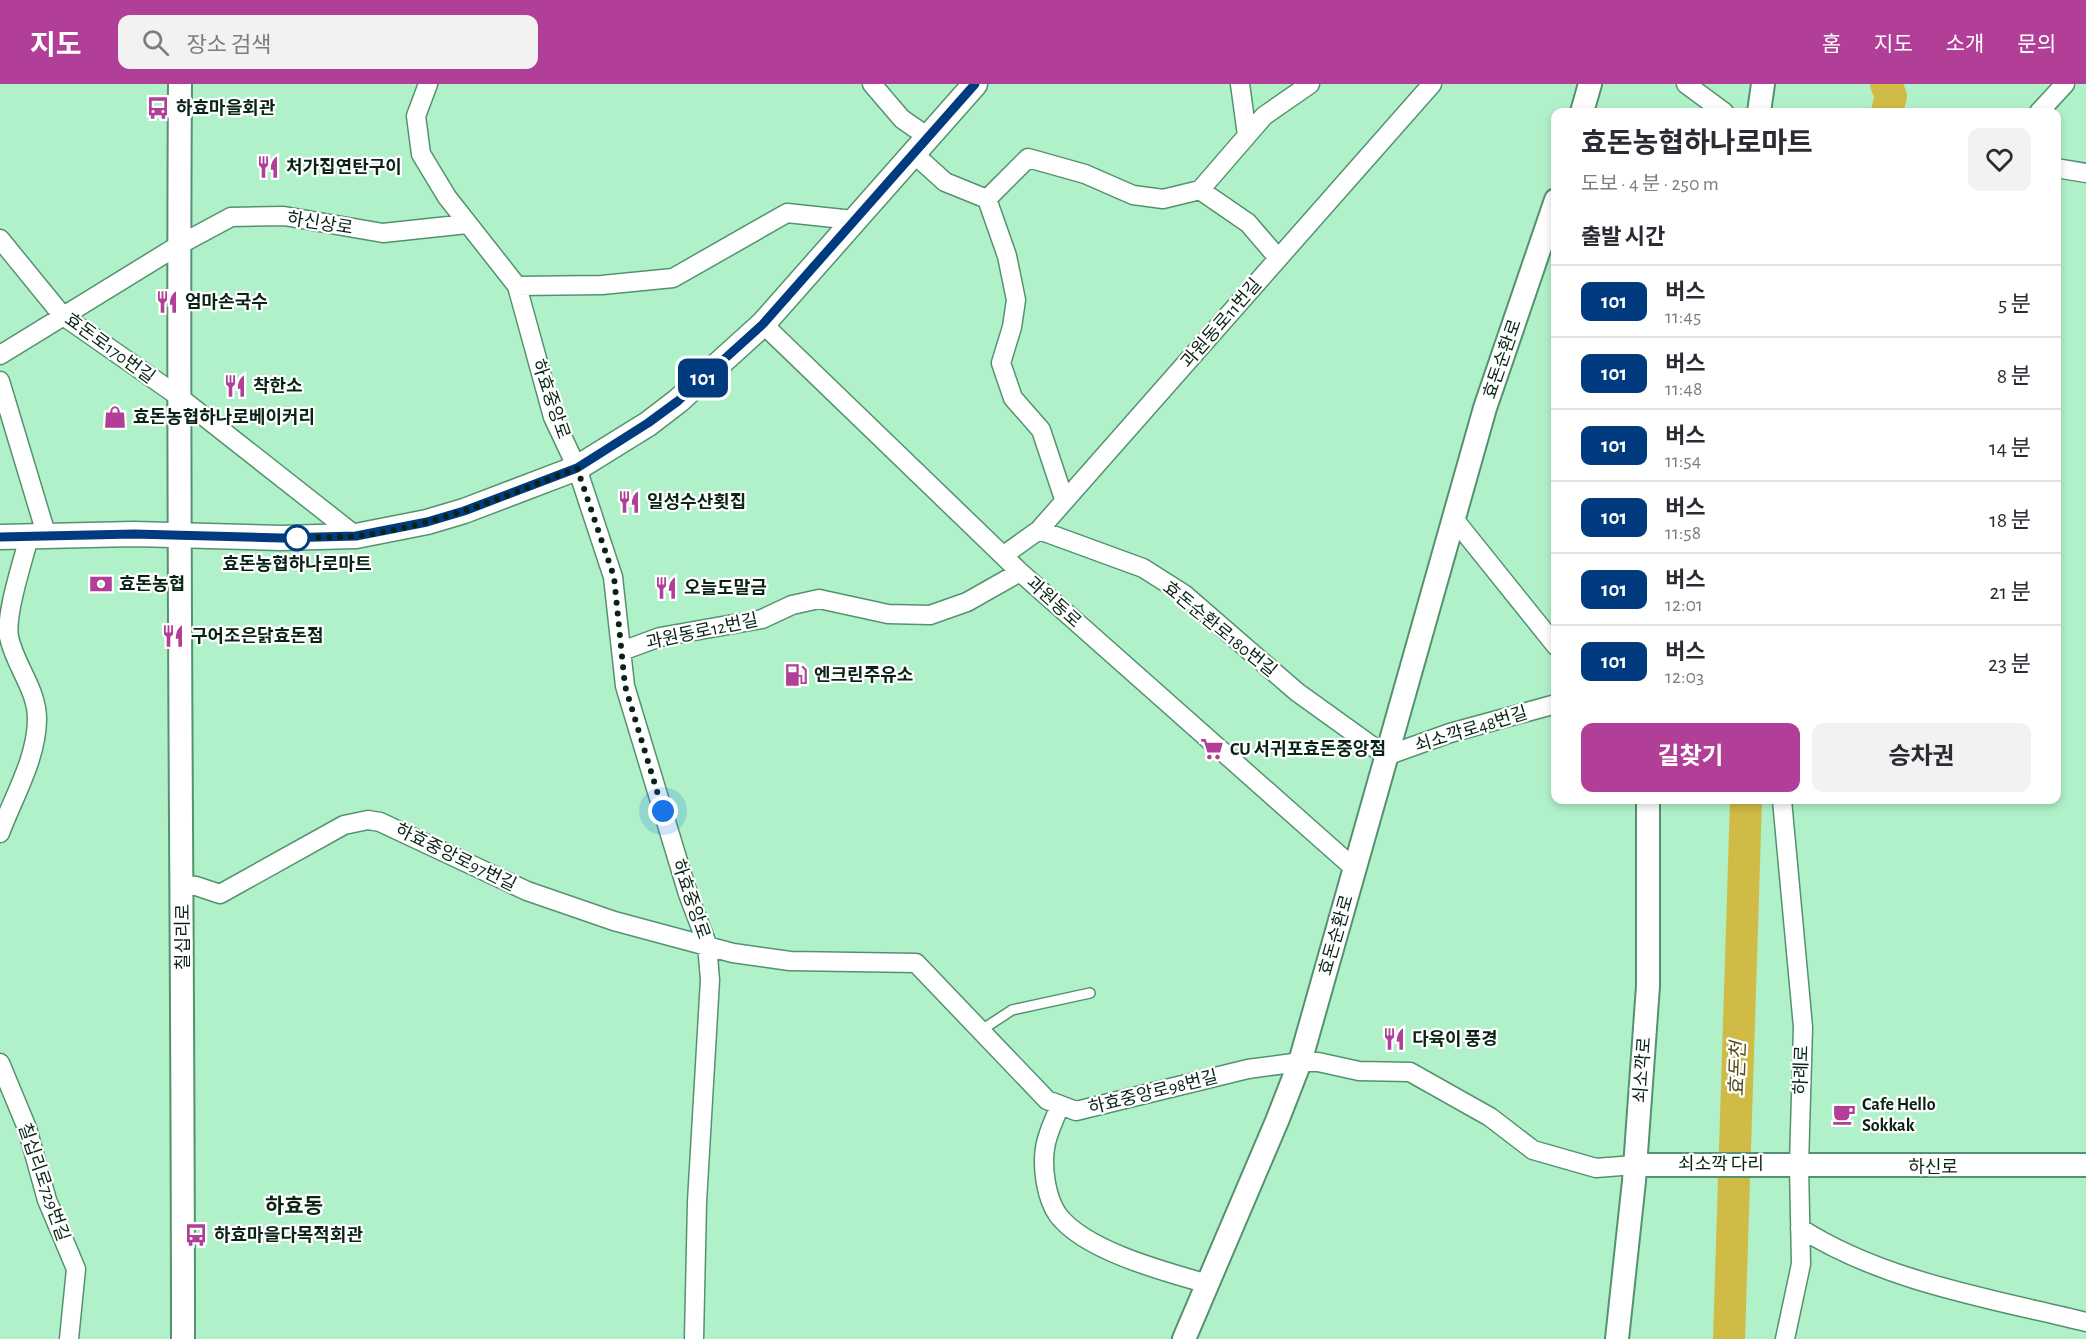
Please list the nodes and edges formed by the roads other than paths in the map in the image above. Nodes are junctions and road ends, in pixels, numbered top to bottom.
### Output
1 (180, 84) edge
2 (428, 84) edge
3 (872, 84) edge
4 (975, 84) edge
5 (1240, 84) edge
6 (1310, 84) edge
7 (1432, 84) edge
8 (1590, 84) edge
9 (1686, 84) edge
10 (1763, 84) edge
11 (2065, 84) edge
12 (1583, 108) edge
13 (1719, 108) edge
14 (1760, 108) edge
15 (2043, 108) edge
16 (1247, 135) junction
17 (920, 145) junction
18 (2061, 169) edge
19 (2086, 173) edge
20 (1200, 190) junction
21 (987, 199) junction
22 (1551, 215) edge
23 (853, 220) junction
24 (467, 224) junction
25 (0, 239) edge
26 (179, 244) junction
27 (1278, 258) junction
28 (517, 286) junction
29 (62, 315) junction
30 (763, 324) junction
31 (0, 355) edge
32 (0, 381) edge
33 (178, 396) junction
34 (577, 468) junction
35 (1064, 499) junction
36 (1454, 519) junction
37 (1039, 530) junction
38 (178, 536) junction
39 (356, 536) junction
40 (0, 537) edge
41 (38, 537) junction
42 (1004, 555) junction
43 (1020, 572) junction
44 (1551, 640) edge
45 (622, 651) junction
46 (1551, 705) edge
47 (1386, 756) junction
48 (1648, 804) edge
49 (1782, 804) edge
50 (0, 833) edge
51 (1355, 869) junction
52 (183, 885) junction
53 (707, 944) junction
54 (1090, 993) dead end
55 (980, 1031) junction
56 (1300, 1062) junction
57 (0, 1063) edge
58 (1060, 1105) junction
59 (1634, 1165) junction
60 (1789, 1165) junction
61 (2086, 1165) edge
62 (1800, 1228) junction
63 (1208, 1284) junction
64 (2086, 1322) edge
65 (69, 1339) edge
66 (183, 1339) edge
67 (694, 1339) edge
68 (1184, 1339) edge
69 (1617, 1339) edge
70 (1785, 1339) edge

1 - 26 street
2 - 24 street, 하효중앙로
3 - 17 street
4 - 17 main road
5 - 16 street
6 - 16 street
7 - 27 street, 과원동로11번길
8 - 12 street
9 - 13 street
10 - 14 street
11 - 15 street
16 - 20 street
17 - 21 street
17 - 23 main road
18 - 19 street
20 - 21 street
20 - 27 street
21 - 35 street
22 - 36 street, 효돈순환로
23 - 28 street
23 - 30 main road
24 - 26 street, 하신상로
24 - 28 street, 하효중앙로
25 - 29 street, 효돈로170번길
26 - 29 street, 하신상로
26 - 33 street
27 - 35 street, 과원동로11번길
28 - 34 street, 하효중앙로
29 - 31 street, 하신상로
29 - 33 street, 효돈로170번길
30 - 34 main road
30 - 42 street, 과원동로
32 - 41 street
33 - 38 street
33 - 39 street, 효돈로170번길
34 - 39 main road
34 - 45 street, 하효중앙로
35 - 37 street, 과원동로11번길
36 - 44 street
36 - 47 street, 효돈순환로
37 - 42 street, 과원동로11번길
37 - 47 street, 효돈순환로180번길
38 - 39 main road
38 - 41 main road
38 - 52 street, 칠십리로
40 - 41 main road
41 - 50 street
42 - 43 street, 과원동로
43 - 45 street, 과원동로12번길
43 - 51 street, 과원동로
45 - 53 street, 하효중앙로
46 - 47 street, 쇠소깍로48번길
47 - 51 street, 효돈순환로
48 - 59 street, 쇠소깍로
49 - 60 street, 하례로
51 - 56 street, 효돈순환로
52 - 53 street, 하효중앙로97번길
52 - 66 street, 칠십리로
53 - 55 street, 하효중앙로98번길
53 - 67 street, 하효중앙로
54 - 55 lane
55 - 58 street, 하효중앙로98번길
56 - 58 street, 하효중앙로98번길
56 - 59 street, 하효중앙로98번길
56 - 63 street, 효돈순환로
57 - 65 street, 칠십리로729번길
58 - 63 street
59 - 60 street, 쇠소깍 다리
59 - 69 street, 쇠소깍로
60 - 61 street, 하신로
60 - 62 street, 하례로
62 - 64 street
62 - 70 street, 하례로
63 - 68 street, 효돈순환로

